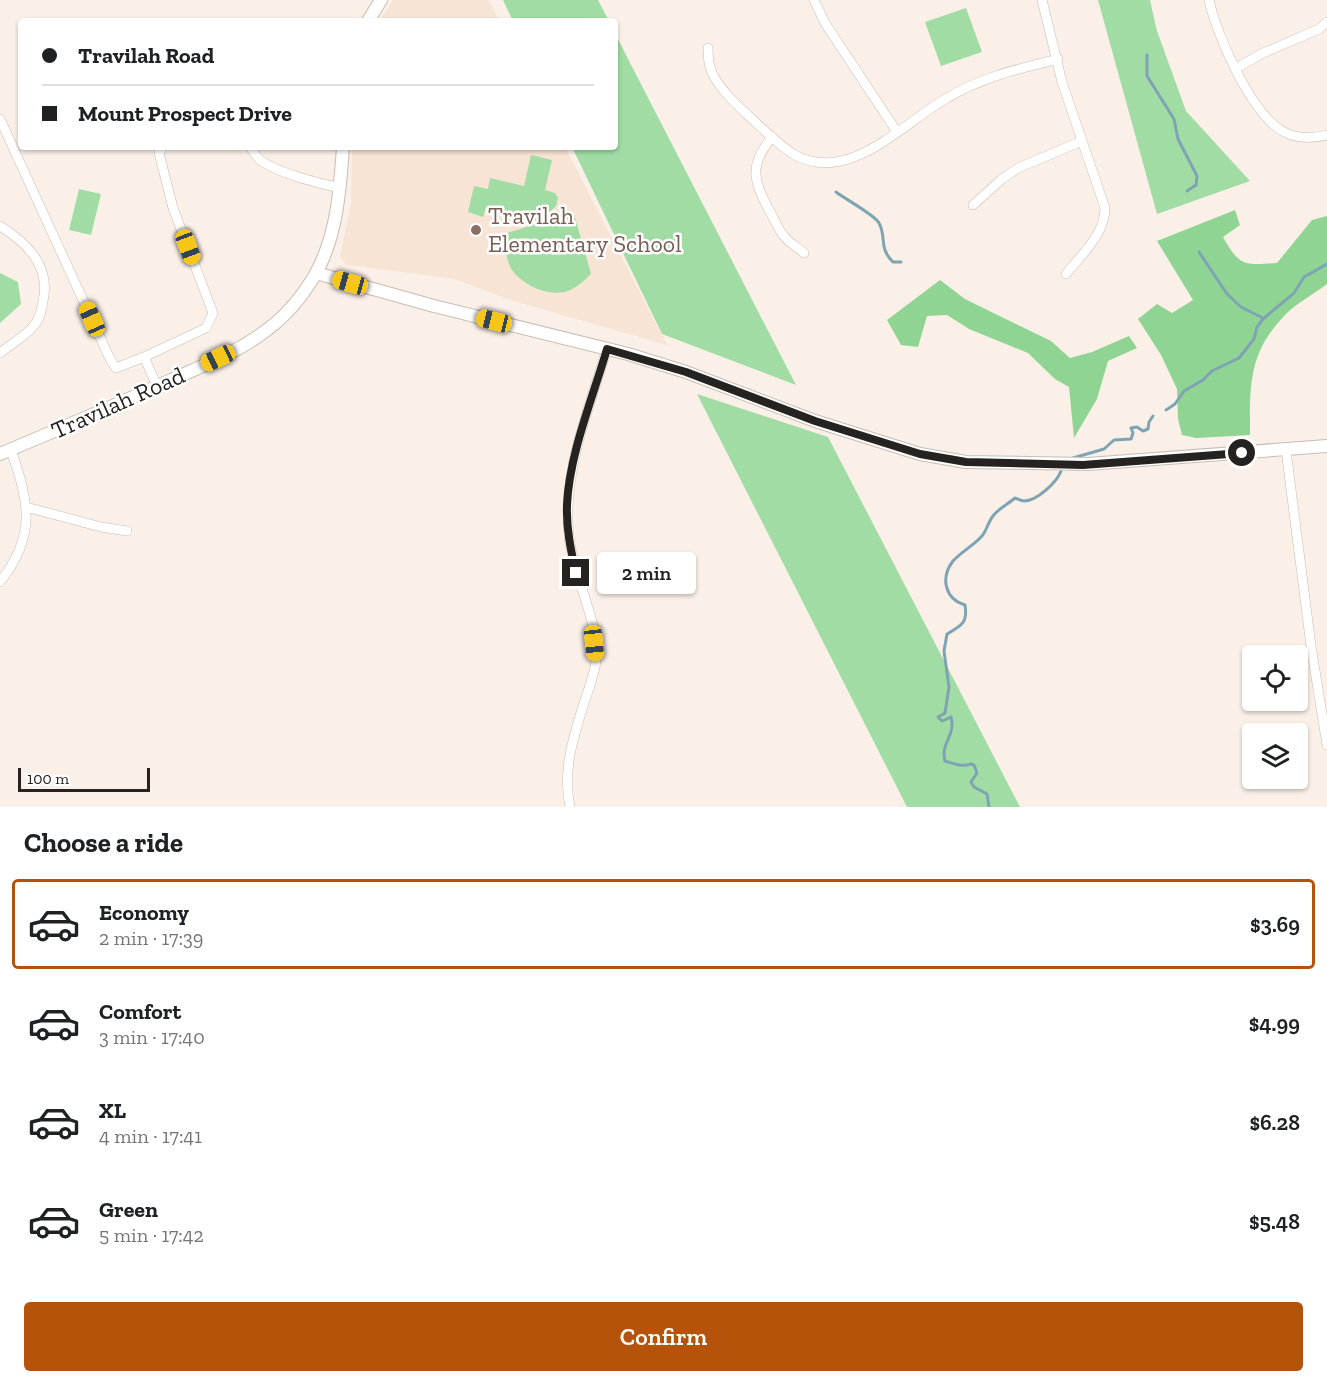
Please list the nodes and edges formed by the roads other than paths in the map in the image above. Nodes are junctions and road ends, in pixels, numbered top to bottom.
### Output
1 (381, 0) edge
2 (814, 0) edge
3 (1042, 0) edge
4 (1209, 0) edge
5 (370, 18) edge
6 (1327, 22) edge
7 (708, 48) dead end
8 (1058, 59) junction
9 (1235, 69) junction
10 (0, 119) edge
11 (897, 132) junction
12 (1327, 135) edge
13 (772, 137) junction
14 (1082, 141) junction
15 (161, 150) edge
16 (252, 150) edge
17 (343, 150) edge
18 (340, 188) junction
19 (973, 205) dead end
20 (0, 226) edge
21 (804, 253) dead end
22 (316, 273) junction
23 (1066, 274) dead end
24 (607, 349) junction
25 (0, 353) edge
26 (144, 357) junction
27 (157, 386) junction
28 (1327, 446) edge
29 (1286, 450) junction
30 (5, 452) edge
31 (26, 507) junction
32 (127, 531) dead end
33 (0, 582) edge
34 (1327, 745) edge
35 (570, 807) edge

1 - 5 main road
2 - 11 street
3 - 8 street
4 - 9 street
6 - 9 street
7 - 13 street
8 - 11 street
8 - 14 street
9 - 12 street
10 - 26 street
11 - 13 street
13 - 21 street
14 - 19 street
14 - 23 street
15 - 26 street
16 - 18 street
17 - 18 main road, Travilah Road
18 - 22 main road, Travilah Road
20 - 25 street
22 - 24 main road
22 - 27 main road, Travilah Road
24 - 29 main road
24 - 35 street
26 - 27 street
27 - 30 main road, Travilah Road
28 - 29 main road
29 - 34 street
30 - 31 street
31 - 32 street
31 - 33 street

